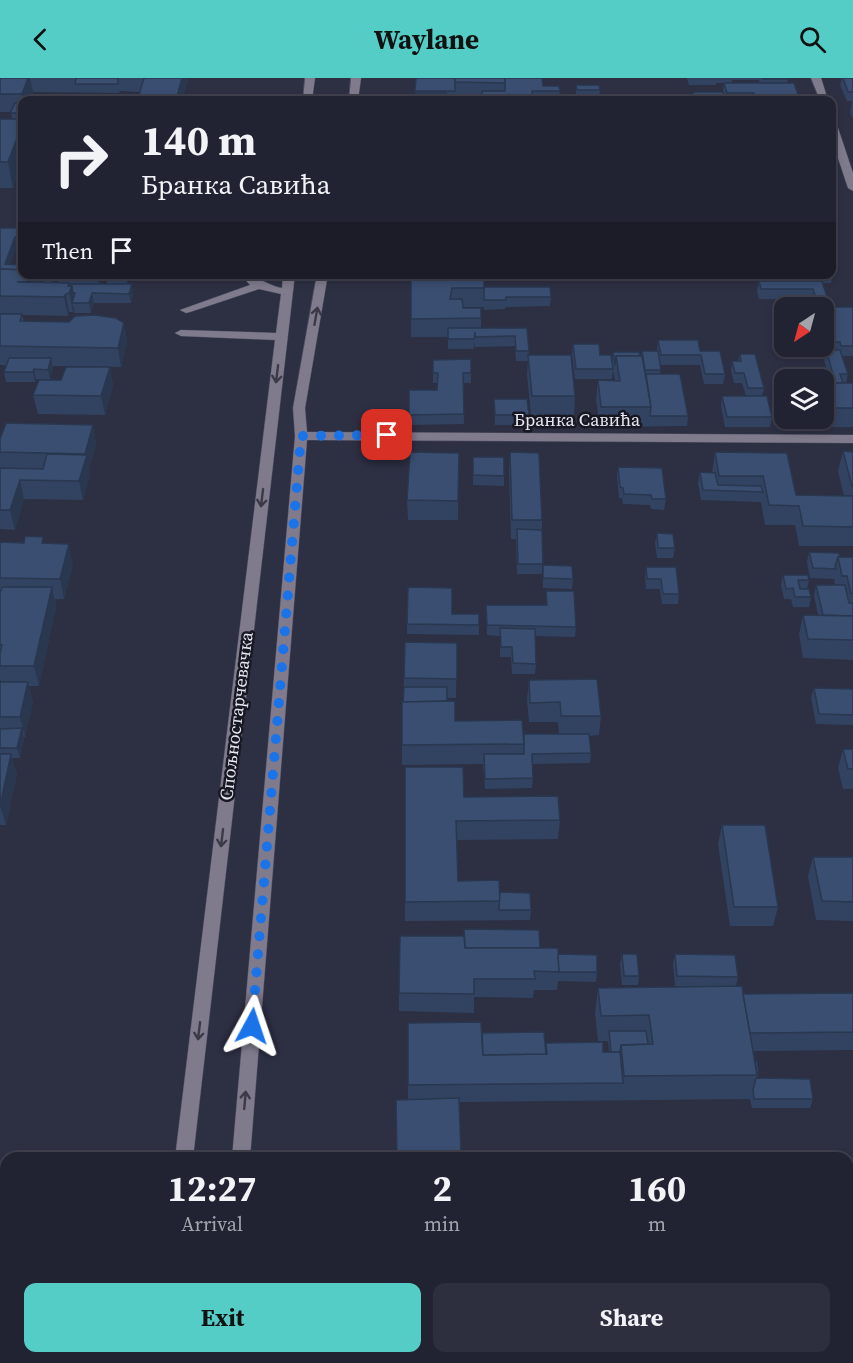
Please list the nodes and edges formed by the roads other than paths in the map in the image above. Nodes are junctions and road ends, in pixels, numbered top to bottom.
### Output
1 (310, 78) edge
2 (356, 78) edge
3 (816, 78) edge
4 (308, 96) edge
5 (354, 96) edge
6 (823, 96) edge
7 (836, 137) edge
8 (853, 188) edge
9 (250, 279) edge
10 (288, 279) edge
11 (322, 279) edge
12 (258, 286) junction
13 (287, 292) junction
14 (186, 310) dead end
15 (181, 333) dead end
16 (282, 337) junction
17 (301, 436) junction
18 (853, 439) edge
19 (185, 1152) edge
20 (241, 1152) edge

1 - 4 street
2 - 5 street
3 - 6 street
7 - 8 street
9 - 12 street
10 - 13 street, Спољностарчевачка
17 -> 11 street
12 - 13 street
12 - 14 street
13 - 16 street, Спољностарчевачка
15 - 16 street
16 -> 19 street, Спољностарчевачка
17 - 18 street, Бранка Савића
20 -> 17 street

